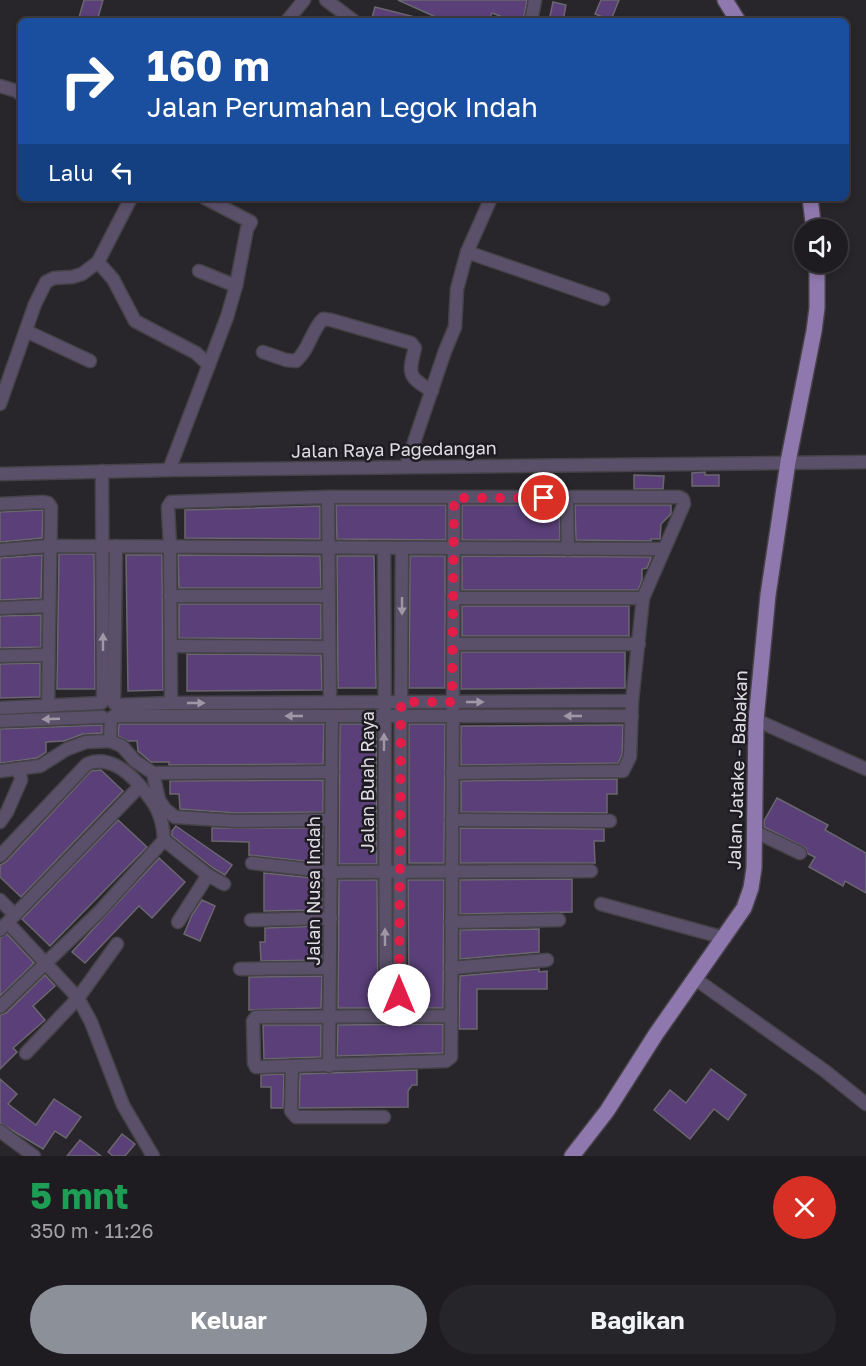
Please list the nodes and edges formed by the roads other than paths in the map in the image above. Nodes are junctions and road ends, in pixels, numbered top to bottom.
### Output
1 (304, 0) edge
2 (326, 0) edge
3 (535, 0) edge
4 (725, 0) edge
5 (289, 18) edge
6 (350, 18) edge
7 (532, 18) edge
8 (736, 18) edge
9 (0, 86) edge
10 (18, 93) edge
11 (129, 201) edge
12 (211, 201) edge
13 (490, 201) edge
14 (810, 201) edge
15 (813, 219) edge
16 (467, 252) junction
17 (98, 262) junction
18 (199, 271) dead end
19 (817, 273) edge
20 (236, 286) junction
21 (603, 298) dead end
22 (26, 331) junction
23 (263, 352) dead end
24 (90, 361) dead end
25 (209, 364) junction
26 (432, 391) junction
27 (0, 404) edge
28 (788, 462) junction
29 (866, 462) edge
30 (406, 466) junction
31 (169, 470) junction
32 (102, 471) junction
33 (0, 474) edge
34 (328, 497) junction
35 (454, 498) junction
36 (567, 498) junction
37 (0, 504) edge
38 (49, 546) junction
39 (102, 546) junction
40 (116, 546) junction
41 (170, 546) junction
42 (329, 547) junction
43 (384, 548) junction
44 (402, 548) junction
45 (454, 548) junction
46 (568, 549) junction
47 (664, 549) junction
48 (0, 550) edge
49 (171, 596) junction
50 (329, 596) junction
51 (453, 598) junction
52 (644, 598) junction
53 (49, 606) junction
54 (0, 608) edge
55 (453, 644) junction
56 (639, 644) junction
57 (171, 646) junction
58 (329, 648) junction
59 (49, 655) junction
60 (0, 656) edge
61 (632, 701) junction
62 (330, 702) junction
63 (384, 702) junction
64 (401, 702) junction
65 (452, 702) junction
66 (171, 703) junction
67 (48, 706) junction
68 (0, 708) edge
69 (109, 709) junction
70 (332, 716) junction
71 (384, 716) junction
72 (401, 716) junction
73 (452, 716) junction
74 (632, 716) junction
75 (0, 720) edge
76 (756, 720) junction
77 (110, 741) junction
78 (15, 769) junction
79 (866, 769) edge
80 (0, 771) edge
81 (332, 772) junction
82 (153, 773) junction
83 (452, 773) junction
84 (140, 786) junction
85 (331, 820) junction
86 (452, 820) junction
87 (610, 821) dead end
88 (0, 822) edge
89 (754, 831) junction
90 (164, 840) junction
91 (800, 853) dead end
92 (0, 856) edge
93 (252, 863) dead end
94 (591, 871) dead end
95 (331, 872) junction
96 (385, 872) junction
97 (400, 872) junction
98 (451, 872) junction
99 (208, 874) junction
100 (224, 884) dead end
101 (0, 900) edge
102 (601, 904) dead end
103 (331, 918) junction
104 (251, 920) dead end
105 (559, 920) dead end
106 (178, 922) dead end
107 (451, 922) junction
108 (8, 923) edge
109 (725, 938) junction
110 (117, 944) dead end
111 (547, 960) dead end
112 (47, 963) junction
113 (330, 968) junction
114 (451, 968) junction
115 (240, 969) dead end
116 (694, 978) junction
117 (78, 998) junction
118 (0, 1007) edge
119 (386, 1016) junction
120 (399, 1016) junction
121 (450, 1016) junction
122 (330, 1017) junction
123 (26, 1053) dead end
124 (292, 1066) junction
125 (329, 1066) junction
126 (866, 1104) edge
127 (384, 1117) dead end
128 (0, 1131) edge
129 (147, 1154) edge
130 (34, 1156) edge
131 (572, 1156) edge

1 - 5 street
2 - 6 street
3 - 7 street
4 - 8 main road
9 - 10 street
11 - 17 street
12 - 20 street
13 - 16 street
14 - 15 main road
16 - 21 street
16 - 26 street
17 - 22 street
17 - 25 street
18 - 20 street
19 - 28 main road, Jalan Jatake - Babakan
20 - 25 street
22 - 24 street
22 - 27 street
23 - 26 street
25 - 31 street
26 - 30 street
28 - 29 street, Jalan Raya Pagedangan
28 - 30 street, Jalan Raya Pagedangan
28 - 76 main road, Jalan Jatake - Babakan
30 - 31 street, Jalan Raya Pagedangan
31 - 32 street, Jalan Raya Pagedangan
32 - 33 street, Jalan Raya Pagedangan
32 - 39 street
34 - 35 street
34 - 41 street
34 - 42 street
35 - 36 street
35 - 45 street
36 - 46 street
36 - 47 street
37 - 38 street
38 - 39 street
38 - 48 street
38 - 53 street
39 - 40 street
69 -> 39 street
40 - 41 street
40 - 69 street
41 - 42 street
41 - 49 street
42 - 43 street
42 - 50 street
43 - 44 street
43 - 63 street, Jalan Buah Raya
44 - 45 street
44 -> 64 street, Jalan Buah Raya
45 - 46 street
45 - 51 street
46 - 47 street
47 - 52 street
49 - 50 street
49 - 57 street
50 - 58 street
51 - 52 street
51 - 55 street
52 - 56 street
53 - 54 street
53 - 59 street
55 - 56 street
55 - 65 street
56 - 61 street
57 - 58 street
57 - 66 street
58 - 62 street
59 - 60 street
59 - 67 street
65 -> 61 street
61 - 74 street
62 - 63 street
66 -> 62 street
63 - 64 street
63 - 71 street, Jalan Buah Raya
64 - 65 street
64 - 72 street, Jalan Buah Raya
65 - 73 street
66 - 69 street
67 - 68 street
67 - 69 street
70 -> 69 street
69 -> 75 street
69 - 77 street
70 - 71 street
70 - 81 street, Jalan Nusa Indah
71 - 72 street
96 -> 71 street, Jalan Buah Raya
72 - 73 street
72 - 97 street, Jalan Buah Raya
74 -> 73 street
73 - 83 street
74 - 83 street
76 - 79 street
76 - 89 main road, Jalan Jatake - Babakan
77 - 78 street
77 - 82 street
78 - 80 street
78 - 88 street
81 - 82 street
81 - 85 street, Jalan Nusa Indah
82 - 85 street
83 - 86 street
84 - 90 street
84 - 92 street
84 - 108 street
85 - 95 street, Jalan Nusa Indah
86 - 87 street
86 - 98 street
89 - 91 street
89 - 109 main road, Jalan Jatake - Babakan
90 - 99 street
90 - 112 street
93 - 95 street
94 - 98 street
95 - 96 street
95 - 103 street, Jalan Nusa Indah
96 - 97 street
119 -> 96 street, Jalan Buah Raya
97 - 98 street
97 - 120 street, Jalan Buah Raya
98 - 107 street
99 - 100 street
99 - 106 street
101 - 108 street
102 - 109 street
103 - 104 street
103 - 113 street, Jalan Nusa Indah
105 - 107 street
107 - 114 street
108 - 112 street
109 - 116 main road, Jalan Jatake - Babakan
110 - 117 street
111 - 114 street
112 - 117 street
112 - 118 street
113 - 115 street
113 - 122 street, Jalan Nusa Indah
114 - 121 street
116 - 126 street
116 - 131 main road, Jalan Jatake - Babakan
117 - 123 street
117 - 129 street
119 - 120 street
119 - 122 street
120 - 121 street
121 - 125 street
122 - 124 street
122 - 125 street, Jalan Nusa Indah
124 - 125 street
124 - 127 street
128 - 130 street

